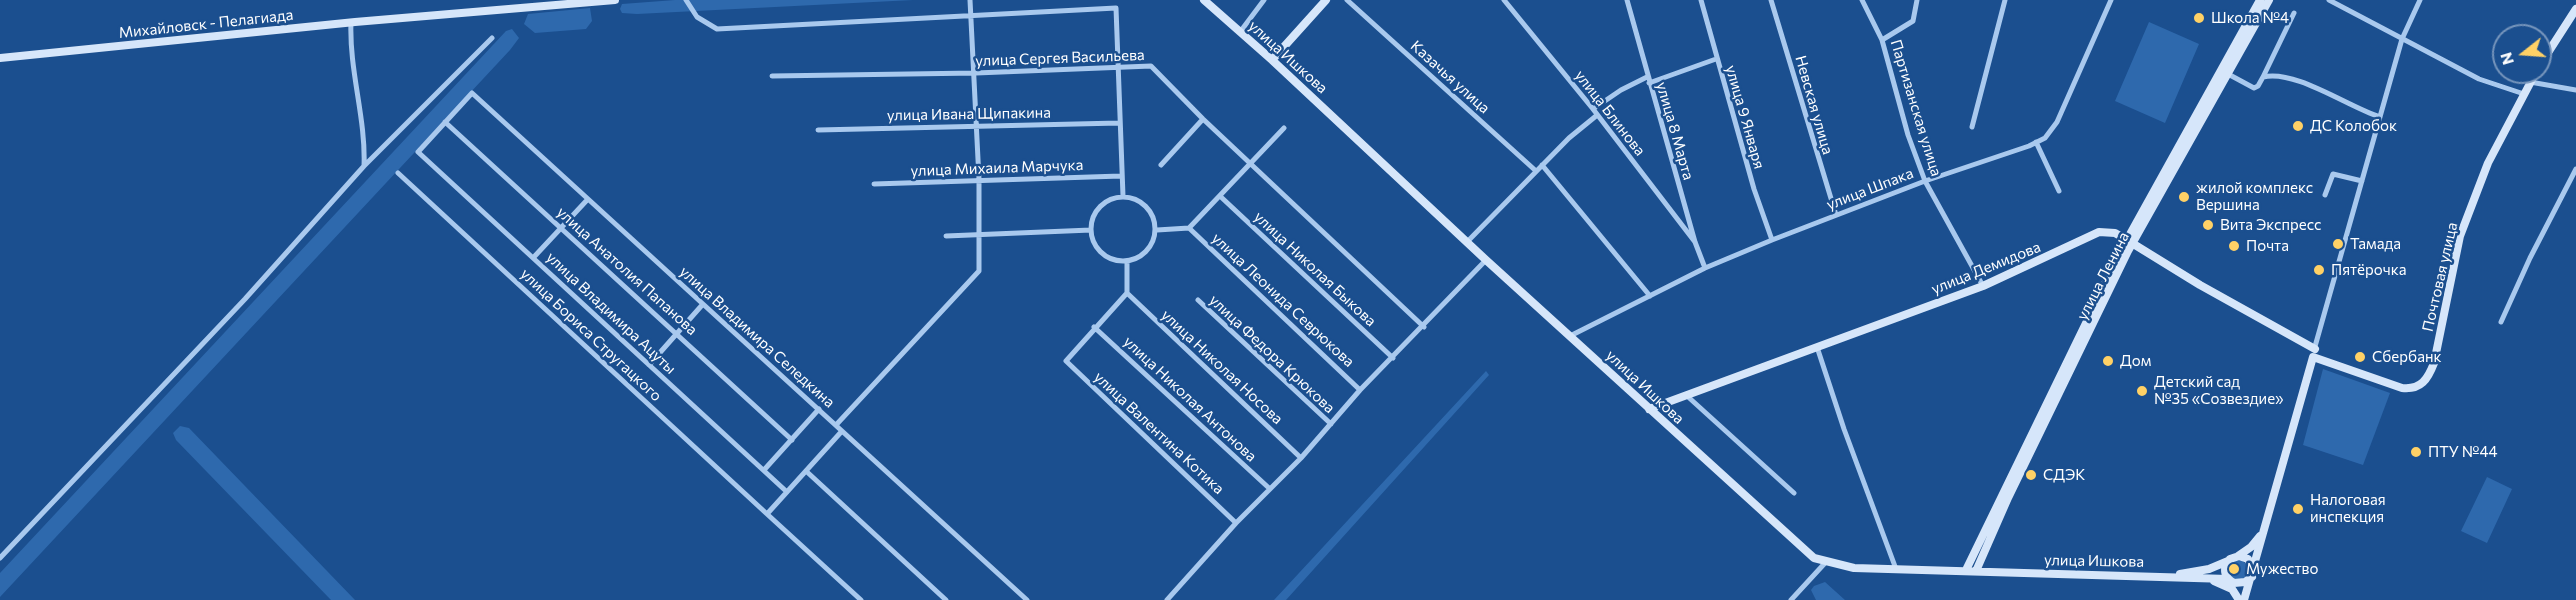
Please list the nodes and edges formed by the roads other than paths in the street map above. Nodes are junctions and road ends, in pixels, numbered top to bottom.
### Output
1 (615, 0) edge
2 (686, 0) edge
3 (970, 0) edge
4 (1204, 0) edge
5 (1264, 0) edge
6 (1326, 0) edge
7 (1347, 0) edge
8 (1504, 0) edge
9 (1627, 0) edge
10 (1701, 0) edge
11 (1771, 0) edge
12 (1862, 0) edge
13 (1917, 0) edge
14 (2005, 0) edge
15 (2111, 0) edge
16 (2260, 0) edge
17 (2269, 0) edge
18 (2329, 0) edge
19 (2420, 0) edge
20 (2576, 9) edge
21 (2294, 13) dead end
22 (971, 14) junction
23 (351, 22) junction
24 (1240, 32) junction
25 (492, 38) dead end
26 (2402, 39) junction
27 (1882, 40) junction
28 (2552, 46) edge
29 (0, 58) edge
30 (1716, 59) junction
31 (1272, 60) junction
32 (1118, 66) junction
33 (976, 73) junction
34 (2228, 74) junction
35 (772, 76) dead end
36 (2263, 77) junction
37 (1648, 80) junction
38 (2529, 84) edge
39 (2542, 84) edge
40 (2576, 90) edge
41 (2524, 94) junction
42 (1593, 109) junction
43 (1596, 116) junction
44 (2380, 117) junction
45 (1203, 119) junction
46 (445, 122) junction
47 (1119, 123) junction
48 (977, 126) junction
49 (1972, 127) dead end
50 (1284, 128) dead end
51 (818, 130) dead end
52 (2036, 142) junction
53 (1252, 163) junction
54 (1161, 165) dead end
55 (1542, 165) junction
56 (364, 166) junction
57 (2576, 169) edge
58 (1536, 171) junction
59 (398, 173) dead end
60 (1121, 176) junction
61 (980, 179) junction
62 (1924, 181) junction
63 (2362, 181) junction
64 (874, 184) dead end
65 (2059, 190) dead end
66 (2325, 195) dead end
67 (1123, 196) junction
68 (1221, 197) junction
69 (588, 199) junction
70 (1836, 215) junction
71 (561, 228) junction
72 (1189, 228) junction
73 (1090, 230) junction
74 (1157, 230) junction
75 (981, 234) junction
76 (946, 236) dead end
77 (1772, 240) junction
78 (1467, 242) junction
79 (1695, 242) junction
80 (2130, 242) junction
81 (533, 258) junction
82 (1486, 260) junction
83 (1127, 263) junction
84 (1705, 268) junction
85 (1983, 286) junction
86 (1127, 293) junction
87 (1650, 296) junction
88 (1198, 300) dead end
89 (703, 304) junction
90 (2501, 322) dead end
91 (1094, 327) junction
92 (1424, 327) junction
93 (677, 334) junction
94 (1570, 336) junction
95 (1817, 346) junction
96 (2314, 353) junction
97 (1393, 358) junction
98 (649, 365) junction
99 (1360, 390) junction
100 (1686, 395) junction
101 (819, 409) junction
102 (1649, 409) junction
103 (1331, 424) junction
104 (836, 425) junction
105 (842, 431) junction
106 (792, 440) junction
107 (1301, 458) junction
108 (764, 470) junction
109 (806, 471) junction
110 (1270, 489) junction
111 (787, 492) junction
112 (1794, 493) dead end
113 (767, 514) junction
114 (1236, 523) junction
115 (2265, 530) junction
116 (2237, 556) junction
117 (0, 558) edge
118 (2228, 561) junction
119 (1825, 563) junction
120 (1896, 569) junction
121 (1966, 570) junction
122 (1976, 571) junction
123 (2252, 574) junction
124 (2158, 576) junction
125 (2228, 579) junction
126 (2210, 580) junction
127 (2232, 589) junction
128 (1794, 599) edge
129 (861, 600) edge
130 (946, 600) edge
131 (1027, 600) edge
132 (1167, 600) edge
133 (2239, 600) edge
134 (2244, 600) edge

1 - 23 street, Михайловск - Пелагиада
2 - 22 street
3 - 22 street
4 - 24 street, улица Ишкова
5 - 24 street
6 - 31 street
7 - 58 street, Казачья улица
8 - 42 street, улица Блинова
9 - 37 street, улица 8 Марта
10 - 30 street, улица 9 Января
11 - 70 street, Невская улица
12 - 27 street, Партизанская улица
13 - 27 street
14 - 49 street
15 - 52 street, улица Шпака
16 - 80 street, улица Ленина
17 - 34 street, улица Ленина
18 - 26 street
19 - 26 street
20 - 28 street
21 - 36 street
22 - 32 street
22 - 33 street
23 - 29 street, Михайловск - Пелагиада
23 - 56 street
24 - 31 street, улица Ишкова
25 - 56 street
26 - 41 street
26 - 44 street
27 - 62 street, Партизанская улица
30 - 37 street
30 - 77 street, улица 9 Января
31 - 78 street, улица Ишкова
32 - 33 street, улица Сергея Васильева
32 - 45 street, улица Сергея Васильева
32 - 47 street
33 - 35 street, улица Сергея Васильева
33 - 48 street
34 - 36 street
34 - 80 street, улица Ленина
36 - 44 street
37 - 42 street
37 - 79 street, улица 8 Марта
38 - 41 street, Почтовая улица
39 - 40 street
41 - 96 street, Почтовая улица
42 - 43 street, улица Блинова
43 - 55 street
43 - 79 street, улица Блинова
44 - 63 street
45 - 53 street, улица Сергея Васильева
45 - 54 street
46 - 69 street, улица Владимира Селедкина
46 - 71 street, улица Анатолия Папанова
46 - 81 street, улица Владимира Ацуты
47 - 48 street, улица Ивана Щипакина
47 - 60 street
48 - 51 street, улица Ивана Щипакина
48 - 61 street
50 - 53 street
52 - 62 street, улица Шпака
52 - 65 street
53 - 68 street
53 - 92 street, улица Сергея Васильева
55 - 58 street
55 - 87 street
56 - 117 street
57 - 90 street
58 - 78 street
59 - 113 street, улица Бориса Стругацкого
60 - 61 street, улица Михаила Марчука
60 - 67 street
61 - 64 street, улица Михаила Марчука
61 - 75 street
62 - 70 street, улица Шпака
62 - 85 street, Партизанская улица
63 - 66 street
63 - 96 street
67 - 73 street
67 - 74 street
68 - 72 street
68 - 97 street, улица Николая Быкова
69 - 71 street
69 - 89 street, улица Владимира Селедкина
70 - 77 street, улица Шпака
71 - 81 street
71 - 93 street, улица Анатолия Папанова
72 - 74 street
72 - 99 street, улица Леонида Севрюкова
73 - 75 street
73 - 83 street
74 - 83 street
75 - 76 street
75 - 104 street
77 - 84 street, улица Шпака
78 - 82 street, улица Ишкова
79 - 84 street, улица 8 Марта
80 - 85 street, улица Демидова
80 - 96 street, улица Демидова
80 - 121 street, улица Ленина
80 - 122 street, улица Ленина
81 - 98 street, улица Владимира Ацуты
82 - 92 street
82 - 94 street, улица Ишкова
83 - 86 street
84 - 87 street, улица Шпака
85 - 95 street, улица Демидова
86 - 91 street
86 - 107 street, улица Николая Носова
87 - 94 street, улица Шпака
88 - 103 street, улица Федора Крюкова
89 - 93 street
89 - 101 street, улица Владимира Селедкина
91 - 110 street, улица Николая Антонова
91 - 114 street, улица Валентина Котика
92 - 97 street
93 - 98 street
93 - 106 street, улица Анатолия Папанова
94 - 102 street, улица Ишкова
95 - 100 street, улица Демидова
95 - 120 street
96 - 115 street
97 - 99 street
98 - 108 street, улица Владимира Ацуты
99 - 103 street
100 - 102 street, улица Демидова
100 - 112 street
101 - 104 street, улица Владимира Селедкина
101 - 106 street
102 - 119 street, улица Ишкова
103 - 107 street
104 - 105 street, улица Владимира Селедкина
105 - 109 street
105 - 131 street, улица Владимира Селедкина
106 - 108 street
107 - 110 street
108 - 111 street, улица Владимира Ацуты
109 - 111 street
109 - 130 street
110 - 114 street
111 - 113 street
113 - 129 street, улица Бориса Стругацкого
114 - 132 street
115 - 116 street
115 - 123 street
116 - 118 street
116 - 123 street
118 - 124 street, улица Ишкова
118 - 125 street
119 - 120 street, улица Ишкова
119 - 128 street
120 - 121 street, улица Ишкова
121 - 122 street, улица Ишкова
122 - 124 street, улица Ишкова
123 - 125 street
123 - 134 street
124 - 126 street, улица Ишкова
125 - 126 street, улица Ишкова
125 - 127 street
126 - 127 street
127 - 133 street

